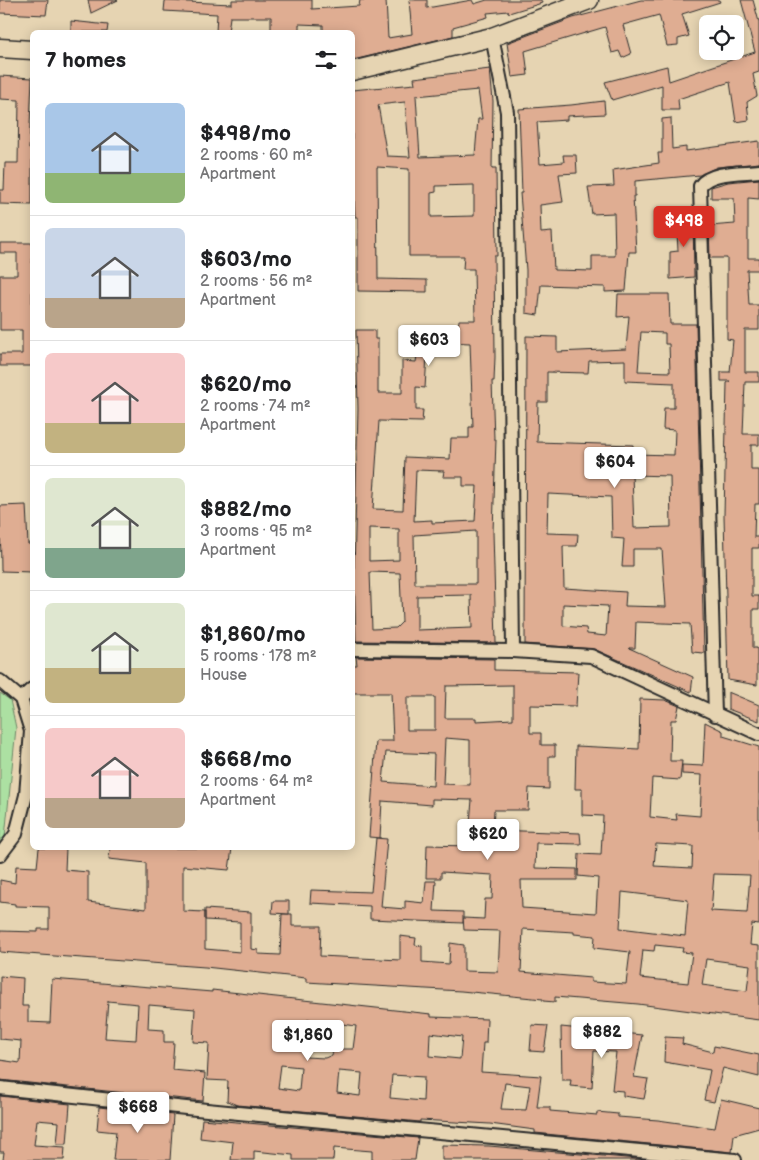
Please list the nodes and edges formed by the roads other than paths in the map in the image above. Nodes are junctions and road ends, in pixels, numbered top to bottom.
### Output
1 (589, 0) edge
2 (492, 37) junction
3 (0, 48) edge
4 (30, 50) edge
5 (355, 70) edge
6 (759, 171) edge
7 (355, 649) edge
8 (513, 651) junction
9 (0, 681) edge
10 (30, 691) edge
11 (22, 699) junction
12 (714, 715) junction
13 (30, 727) edge
14 (759, 734) edge
15 (30, 744) edge
16 (0, 855) edge
17 (0, 1088) edge
18 (735, 1160) edge

1 - 2 street
2 - 5 street
2 - 8 street
3 - 4 street
6 - 12 street
7 - 8 street
8 - 12 street
9 - 11 street
10 - 11 street
11 - 13 street
12 - 14 street
15 - 16 street
17 - 18 street

